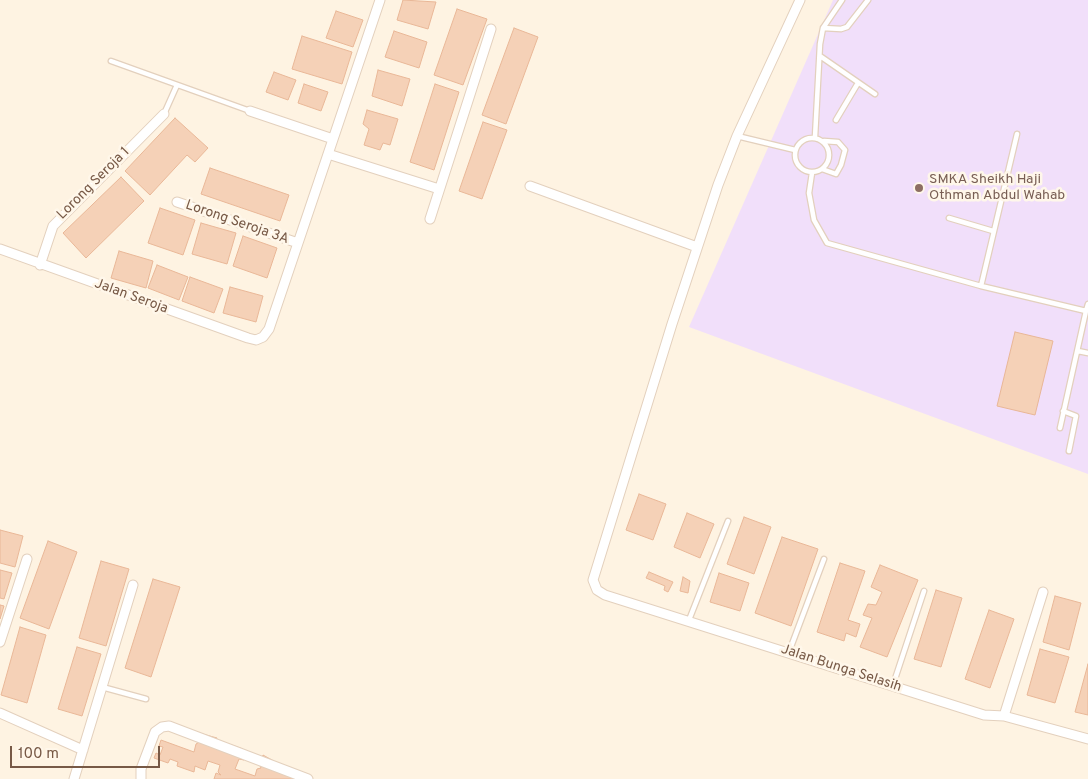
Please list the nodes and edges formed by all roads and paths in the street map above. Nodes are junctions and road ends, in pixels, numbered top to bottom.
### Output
1 (380, 0) edge
2 (800, 0) edge
3 (842, 0) edge
4 (868, 0) edge
5 (823, 28) junction
6 (491, 29) dead end
7 (820, 56) junction
8 (111, 61) dead end
9 (858, 83) junction
10 (177, 86) junction
11 (875, 94) dead end
12 (250, 111) joint
13 (164, 114) joint
14 (836, 120) dead end
15 (1017, 134) dead end
16 (737, 136) junction
17 (816, 137) junction
18 (333, 139) junction
19 (824, 141) junction
20 (795, 150) junction
21 (328, 154) junction
22 (822, 169) junction
23 (812, 172) junction
24 (530, 186) dead end
25 (439, 189) junction
26 (177, 202) dead end
27 (949, 218) dead end
28 (430, 219) dead end
29 (994, 230) junction
30 (298, 243) junction
31 (697, 247) junction
32 (0, 249) edge
33 (40, 265) junction
34 (981, 286) junction
35 (1088, 304) edge
36 (1086, 311) junction
37 (1078, 351) junction
38 (1088, 353) edge
39 (1063, 411) junction
40 (1060, 428) dead end
41 (1069, 451) dead end
42 (728, 521) dead end
43 (824, 558) dead end
44 (27, 559) dead end
45 (133, 585) dead end
46 (924, 591) dead end
47 (1043, 592) dead end
48 (689, 620) junction
49 (0, 642) edge
50 (790, 652) junction
51 (893, 685) junction
52 (102, 687) junction
53 (146, 699) dead end
54 (0, 713) edge
55 (1004, 716) junction
56 (1088, 739) edge
57 (82, 750) junction
58 (74, 779) edge
59 (141, 779) edge
60 (308, 779) edge

1 - 18 street
2 - 16 street
3 - 5 lane
4 - 5 lane
5 - 7 lane
6 - 25 street
7 - 9 lane
7 - 17 lane
8 - 10 lane
9 - 11 lane
9 - 14 lane
10 - 12 lane
10 - 13 lane
12 - 18 street
13 - 33 street, Lorong Seroja 1
15 - 29 lane
16 - 20 lane
16 - 31 street
17 - 19 lane
17 - 20 lane
18 - 21 street
19 - 22 lane
19 - 22 lane
20 - 23 lane
21 - 25 street
21 - 30 street
22 - 23 lane
23 - 34 lane
24 - 31 street
25 - 28 street
26 - 30 street, Lorong Seroja 3A
27 - 29 lane
29 - 34 lane
30 - 33 street, Jalan Seroja
31 - 48 street, Jalan Bunga Selasih
32 - 33 street, Jalan Seroja
34 - 36 lane
35 - 36 lane
36 - 37 lane
37 - 38 lane
37 - 39 lane
39 - 40 lane
39 - 41 lane
42 - 48 lane
43 - 50 lane
44 - 49 street
45 - 52 street
46 - 51 lane
47 - 55 street
48 - 50 street, Jalan Bunga Selasih
50 - 51 street, Jalan Bunga Selasih
51 - 55 street, Jalan Bunga Selasih
52 - 53 lane
52 - 57 street
54 - 57 street
55 - 56 street, Jalan Bunga Selasih
57 - 58 street
59 - 60 street

